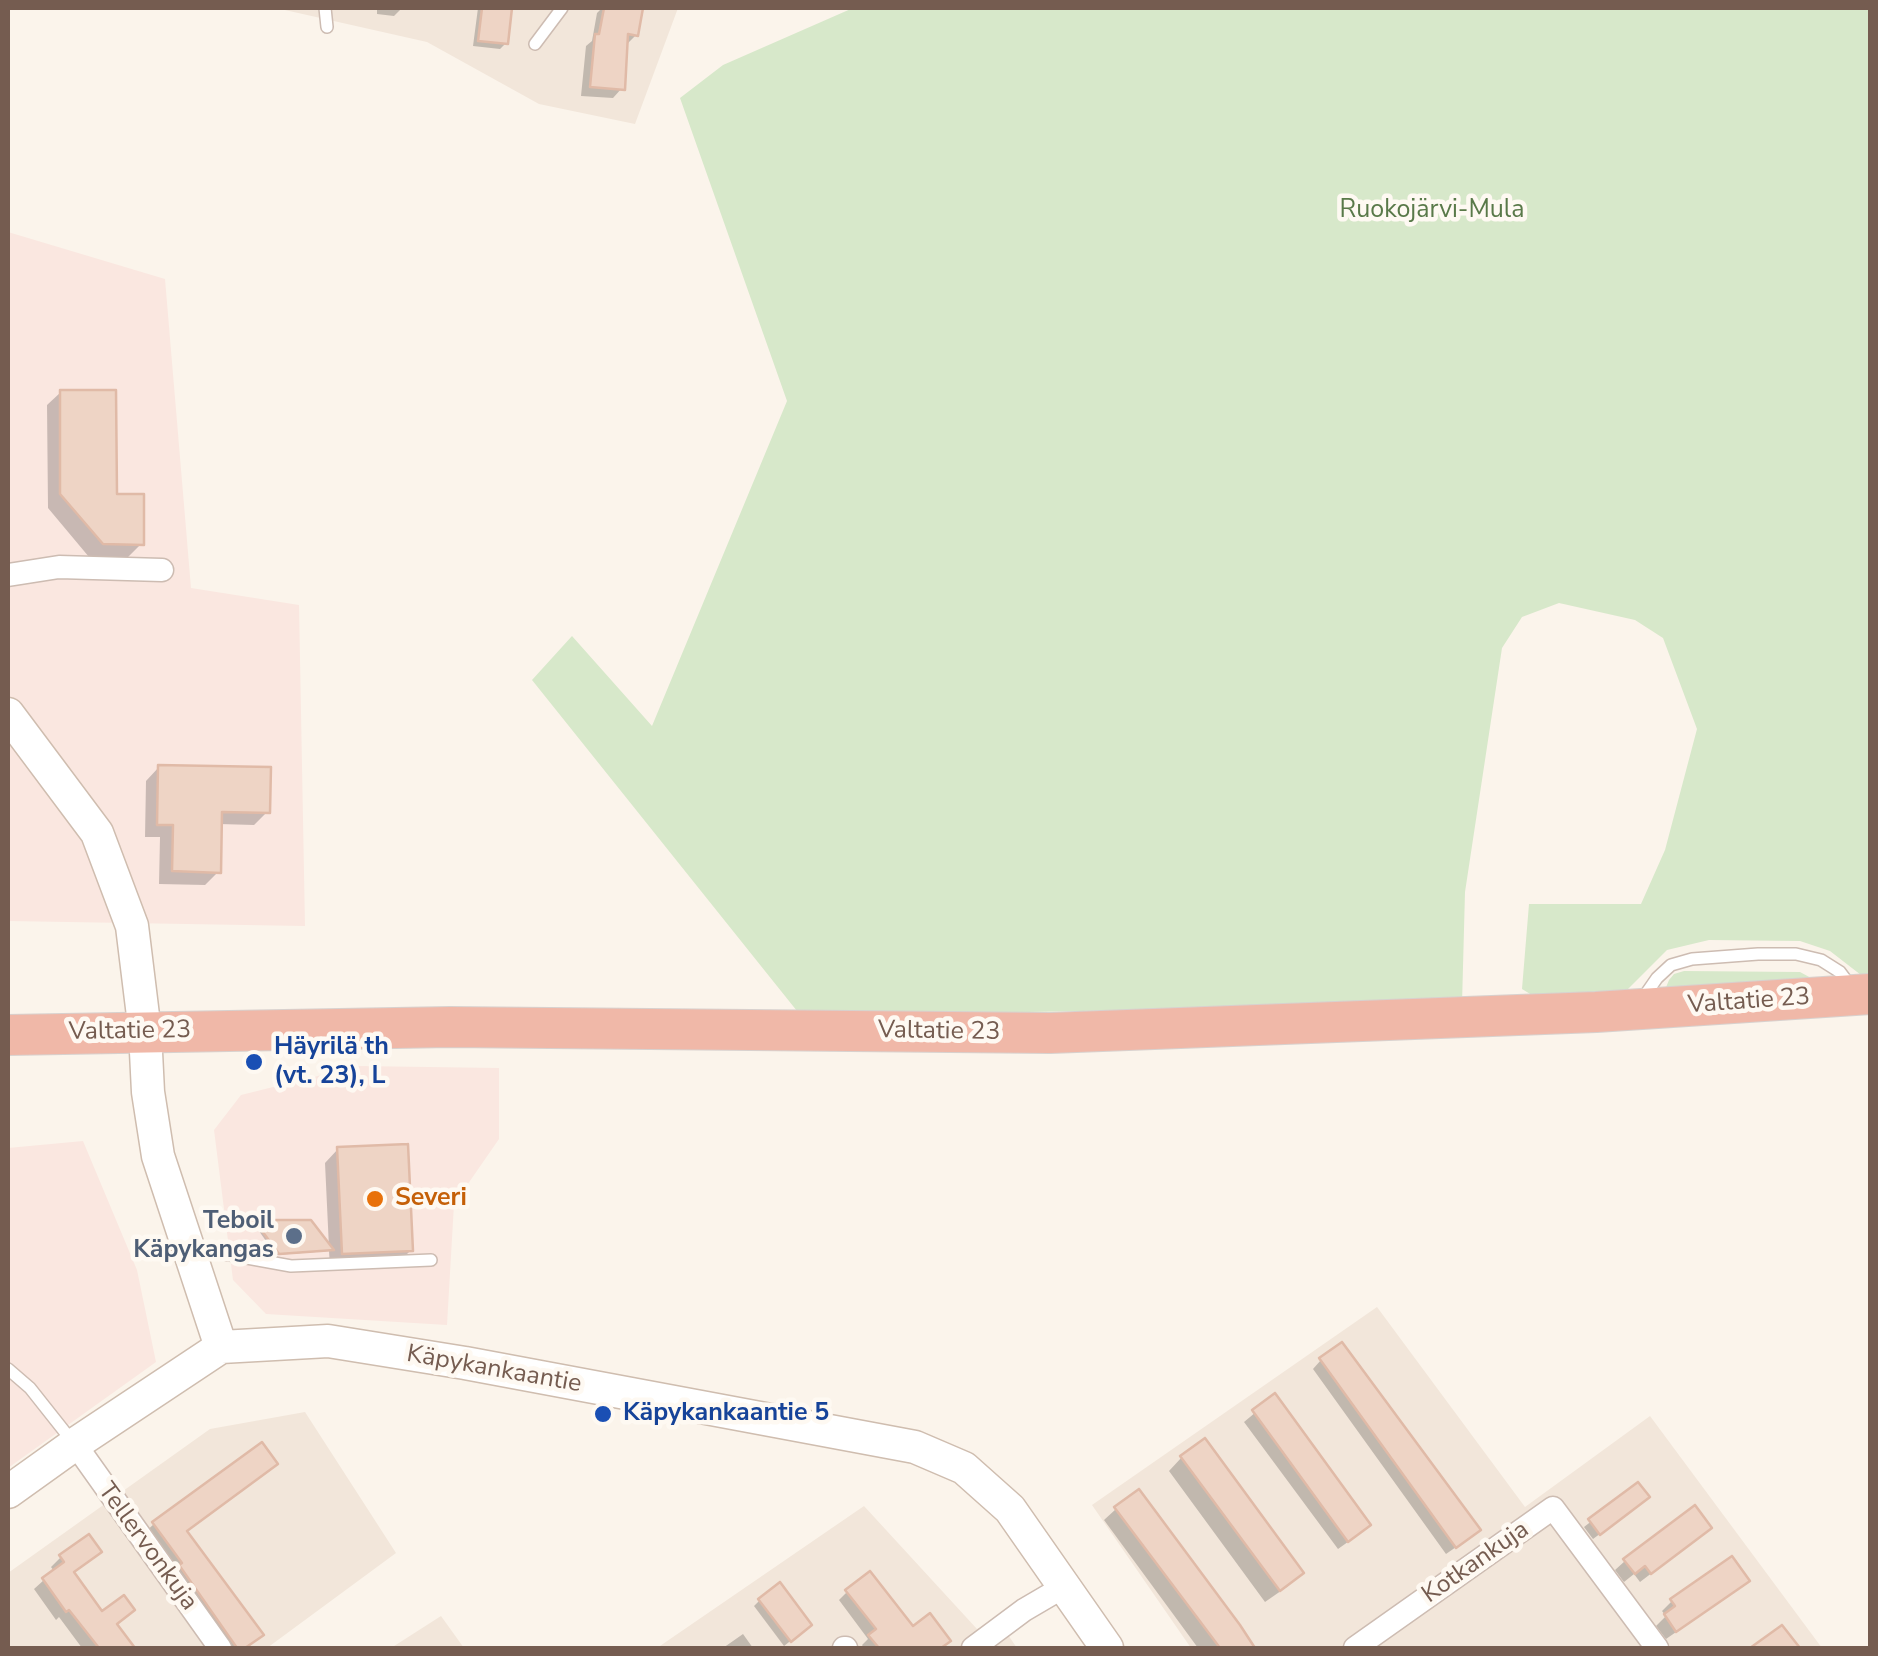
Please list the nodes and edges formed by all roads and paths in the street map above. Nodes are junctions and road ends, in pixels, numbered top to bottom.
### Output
1 (325, 8) edge
2 (562, 8) edge
3 (327, 26) dead end
4 (535, 44) dead end
5 (162, 570) dead end
6 (8, 575) edge
7 (8, 714) edge
8 (1864, 995) edge
9 (145, 1032) junction
10 (13, 1035) edge
11 (188, 1247) junction
12 (431, 1260) dead end
13 (221, 1347) junction
14 (8, 1369) edge
15 (74, 1444) junction
16 (8, 1492) edge
17 (1065, 1586) junction
18 (220, 1648) edge
19 (974, 1648) edge
20 (1107, 1648) edge
21 (1355, 1648) edge
22 (1657, 1648) edge

1 - 3 lane
2 - 4 lane
5 - 6 street
7 - 9 street
8 - 9 highway, Valtatie 23
9 - 10 highway, Valtatie 23
9 - 11 street
11 - 12 lane
11 - 13 street
13 - 15 street
13 - 17 street, Käpykankaantie
14 - 15 lane
15 - 16 street
15 - 18 street, Tellervonkuja
17 - 19 street
17 - 20 street, Käpykankaantie
21 - 22 street, Kotkankuja

